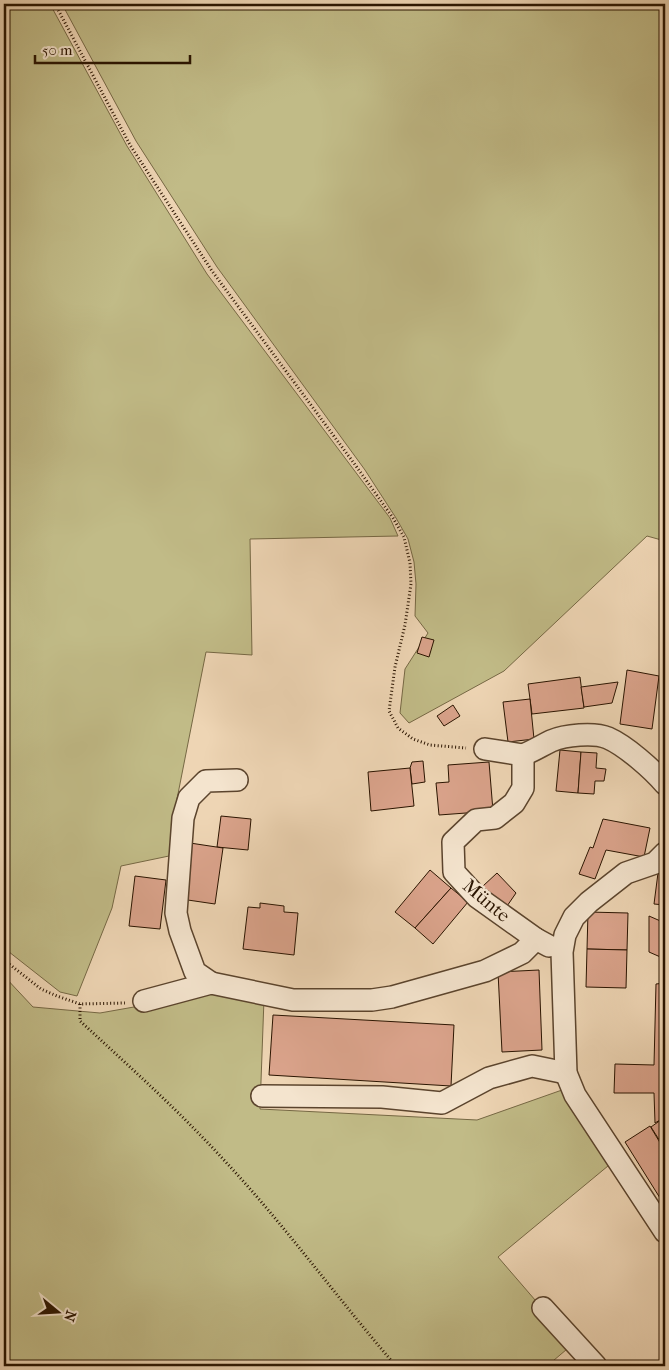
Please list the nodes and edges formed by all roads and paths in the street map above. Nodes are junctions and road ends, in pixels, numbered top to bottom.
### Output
1 (55, 4) edge
2 (484, 749) joint
3 (523, 755) junction
4 (664, 778) edge
5 (236, 780) dead end
6 (665, 853) edge
7 (536, 939) junction
8 (562, 952) junction
9 (4, 960) edge
10 (211, 983) junction
11 (144, 1001) joint
12 (80, 1004) junction
13 (566, 1073) junction
14 (262, 1096) dead end
15 (665, 1232) edge
16 (543, 1308) dead end
17 (396, 1366) edge
18 (596, 1366) edge

1 - 2 path
2 - 3 street
3 - 4 street
3 - 7 street, Münte
5 - 10 street
6 - 8 street
7 - 8 street, Münte
7 - 10 street
8 - 13 street
9 - 12 path
10 - 11 street
11 - 12 path
12 - 17 path
13 - 14 street
13 - 15 street
16 - 18 street

